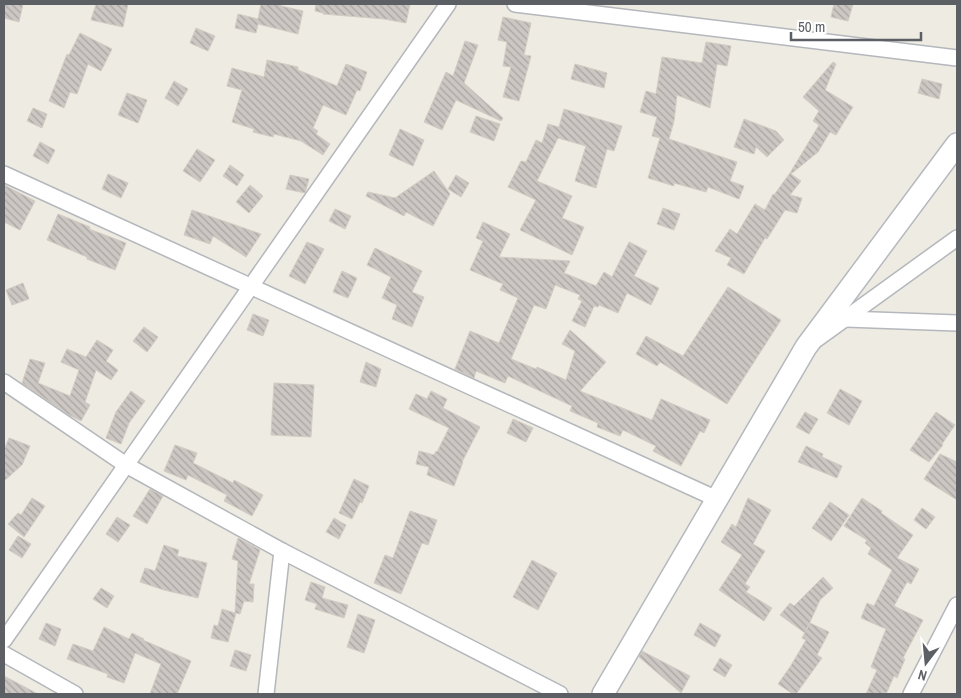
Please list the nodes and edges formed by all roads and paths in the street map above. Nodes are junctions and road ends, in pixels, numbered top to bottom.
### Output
1 (448, 4) edge
2 (515, 4) edge
3 (957, 58) edge
4 (957, 144) edge
5 (4, 174) edge
6 (957, 238) edge
7 (250, 287) junction
8 (846, 319) junction
9 (957, 323) edge
10 (806, 347) junction
11 (4, 382) edge
12 (126, 465) junction
13 (717, 499) junction
14 (282, 551) junction
15 (957, 605) edge
16 (4, 640) edge
17 (4, 654) edge
18 (74, 694) edge
19 (266, 694) edge
20 (560, 694) edge
21 (603, 694) edge
22 (911, 694) edge

1 - 7 street
2 - 3 street
4 - 10 main road
5 - 7 street
6 - 8 street
7 - 12 street
7 - 13 street
8 - 9 street
8 - 10 street
10 - 13 main road
11 - 12 street
12 - 14 street
12 - 16 street
13 - 21 main road
14 - 19 street
14 - 20 street
15 - 22 street
17 - 18 street

